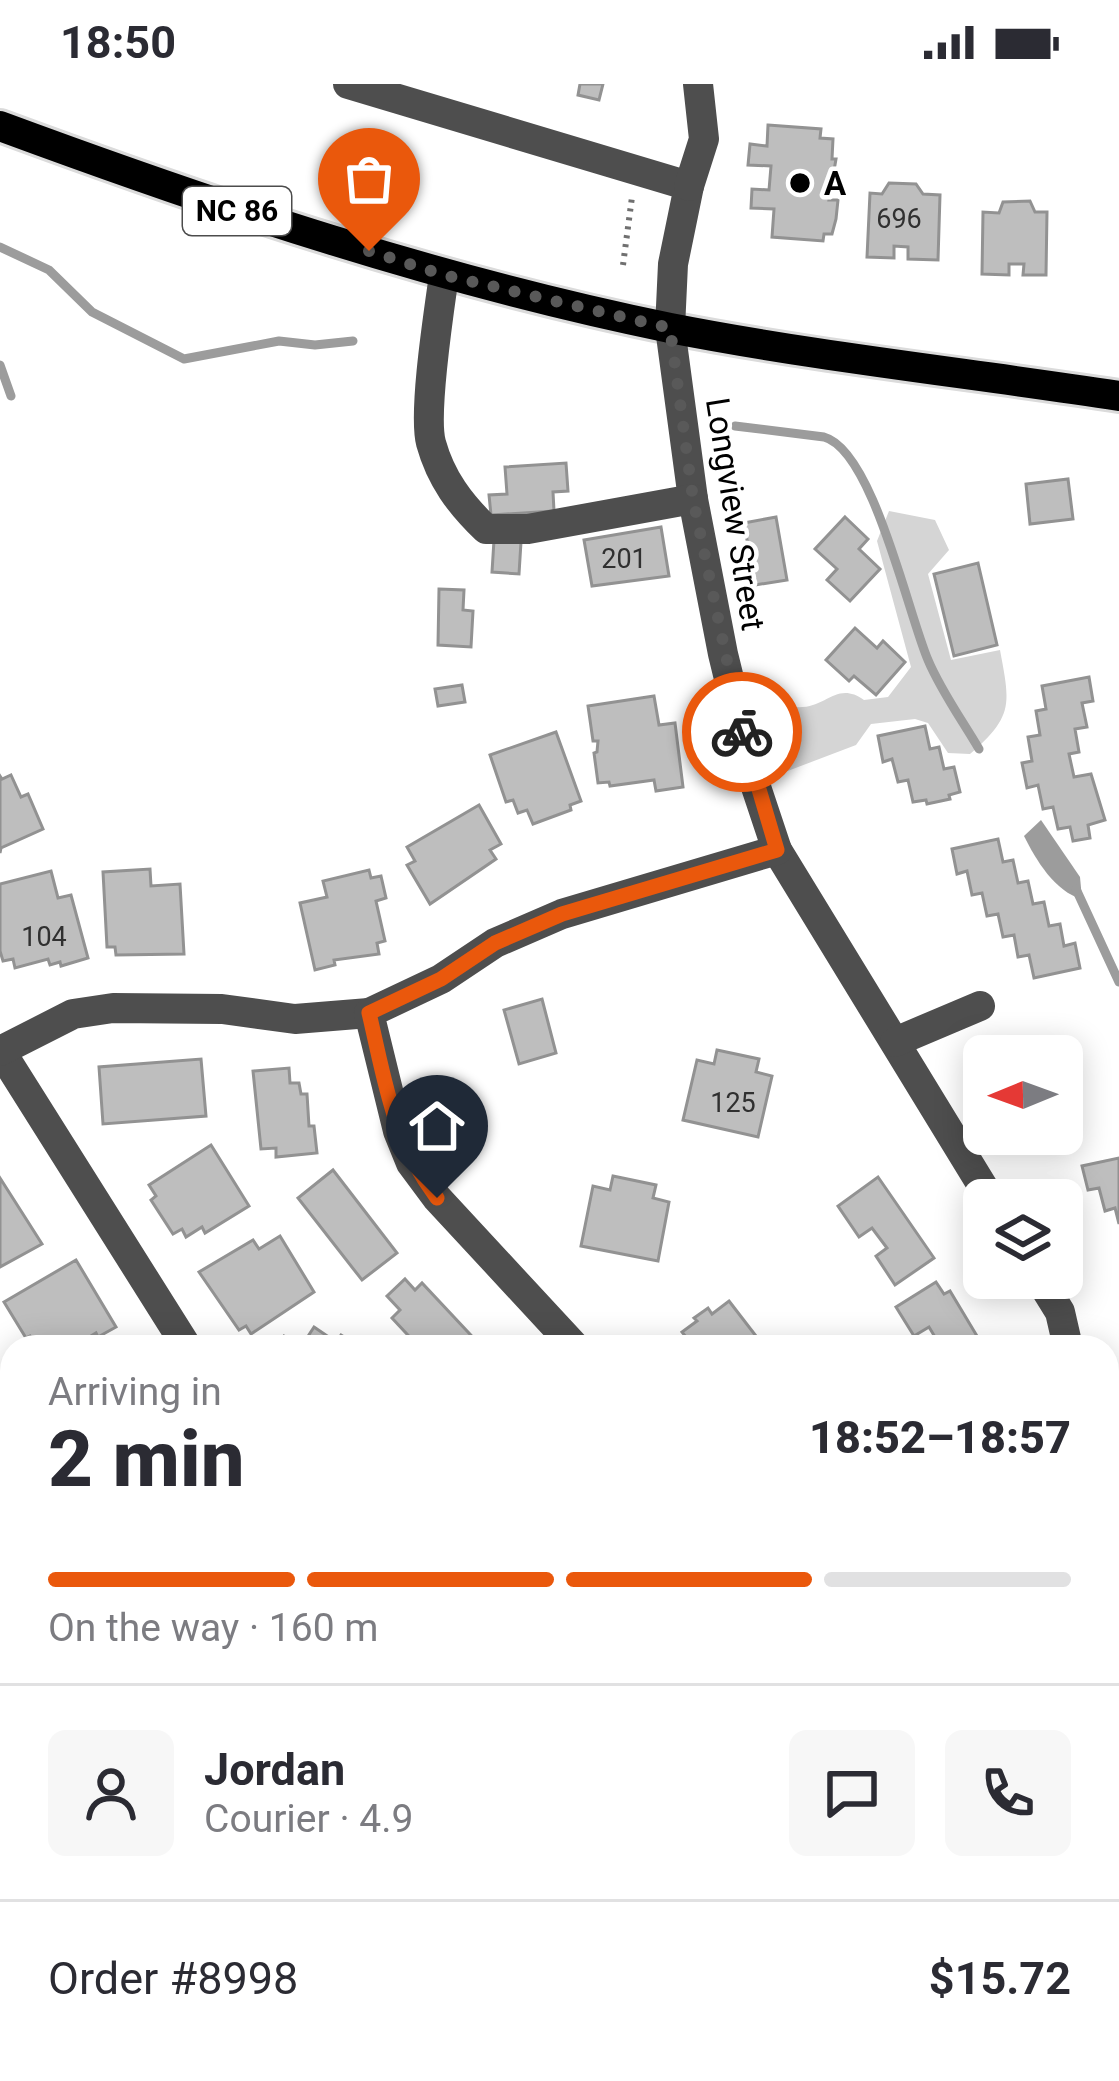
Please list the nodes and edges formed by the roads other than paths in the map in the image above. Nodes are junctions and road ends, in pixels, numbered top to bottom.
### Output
1 (348, 84) edge
2 (698, 84) edge
3 (0, 126) edge
4 (688, 185) junction
5 (444, 275) junction
6 (670, 328) junction
7 (1119, 396) edge
8 (693, 499) junction
9 (777, 850) junction
10 (980, 1006) dead end
11 (369, 1013) junction
12 (895, 1042) junction
13 (0, 1051) edge
14 (978, 1179) edge
15 (1052, 1299) edge
16 (179, 1335) edge
17 (564, 1335) edge
18 (1066, 1335) edge

1 - 4 street
2 - 4 street, Longview Street
3 - 5 main road, NC 86
4 - 6 street, Longview Street
5 - 6 main road, NC 86
5 - 8 street
6 - 7 main road, NC 86
6 - 8 street, Longview Street
8 - 9 street, Longview Street
9 - 11 street
9 - 12 street, Longview Street
10 - 12 street
11 - 13 street
11 - 17 street
12 - 14 street, Longview Street
13 - 16 street
15 - 18 street

